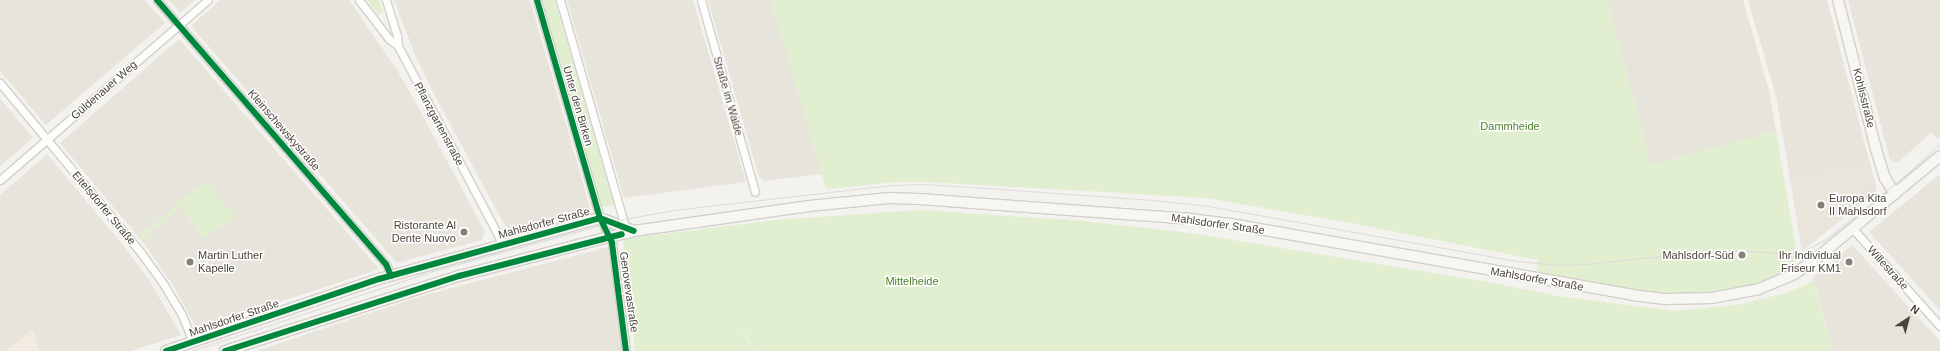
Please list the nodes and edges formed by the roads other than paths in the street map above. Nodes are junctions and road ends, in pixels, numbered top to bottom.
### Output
1 (157, 0) edge
2 (208, 0) edge
3 (359, 0) edge
4 (386, 0) edge
5 (537, 0) edge
6 (560, 0) edge
7 (701, 0) edge
8 (1838, 0) edge
9 (179, 25) junction
10 (398, 46) junction
11 (0, 83) edge
12 (47, 140) junction
13 (1940, 156) edge
14 (0, 180) edge
15 (755, 192) dead end
16 (1895, 194) junction
17 (600, 218) junction
18 (1853, 228) junction
19 (629, 231) junction
20 (609, 237) junction
21 (502, 244) junction
22 (391, 276) junction
23 (1940, 326) edge
24 (194, 347) edge
25 (166, 351) edge
26 (225, 351) edge
27 (626, 351) edge

1 - 9 street, Kleinschewskystraße
2 - 9 street, Güldenauer Weg
3 - 10 street
4 - 10 street, Pflanzgartenstraße
5 - 17 street, Unter den Birken
6 - 19 street, Unter den Birken
7 - 15 street, Straße im Walde
8 - 16 main road, Kohlisstraße
9 - 12 street, Güldenauer Weg
9 - 22 street, Kleinschewskystraße
10 - 21 street, Pflanzgartenstraße
11 - 12 street, Eitelsdorfer Straße
12 - 14 street, Güldenauer Weg
12 - 24 street, Eitelsdorfer Straße
13 - 16 main road, Mahlsdorfer Straße
16 - 18 main road, Mahlsdorfer Straße
17 - 19 main road, Mahlsdorfer Straße
17 - 20 street, Unter den Birken
17 - 21 main road, Mahlsdorfer Straße
18 - 19 main road, Mahlsdorfer Straße
18 - 23 street, Willestraße
19 - 20 main road, Mahlsdorfer Straße
20 - 26 main road, Mahlsdorfer Straße
20 - 27 street, Genovevastraße
21 - 22 main road, Mahlsdorfer Straße
22 - 24 main road, Mahlsdorfer Straße
24 - 25 main road, Mahlsdorfer Straße

